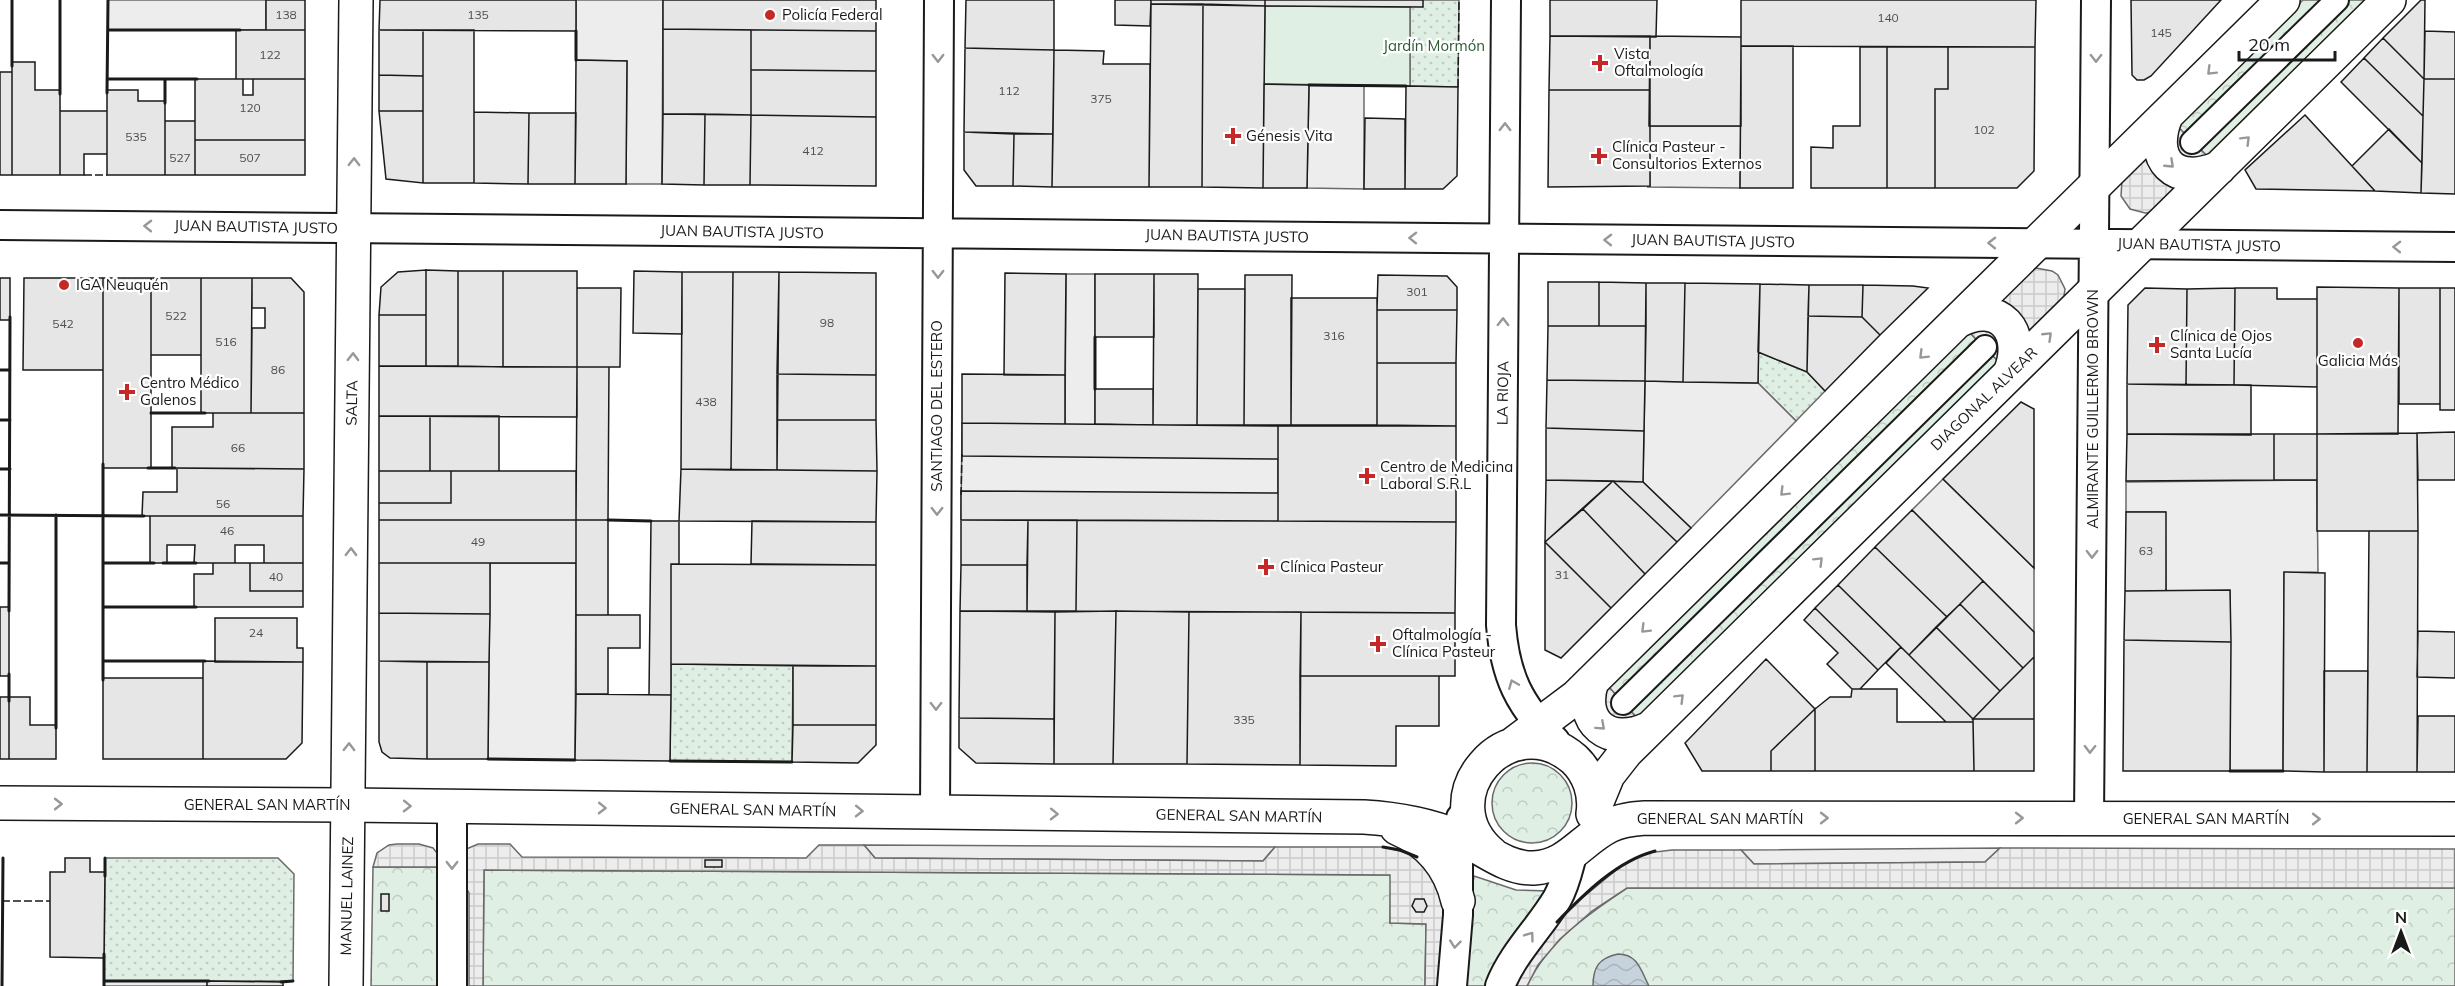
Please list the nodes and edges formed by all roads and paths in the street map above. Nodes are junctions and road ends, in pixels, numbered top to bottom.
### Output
1 (356, 0) edge
2 (939, 0) edge
3 (1506, 0) edge
4 (2096, 0) edge
5 (2283, 0) edge
6 (2337, 0) edge
7 (2389, 0) edge
8 (2166, 116) junction
9 (2192, 142) dead end
10 (2219, 168) junction
11 (2095, 185) junction
12 (0, 225) edge
13 (354, 228) junction
14 (938, 234) junction
15 (1504, 238) junction
16 (2036, 244) junction
17 (2094, 244) junction
18 (2141, 244) junction
19 (2455, 247) edge
20 (2094, 291) junction
21 (1958, 321) junction
22 (1984, 347) dead end
23 (2010, 373) junction
24 (1592, 681) junction
25 (1623, 703) dead end
26 (1540, 725) junction
27 (1648, 729) junction
28 (1512, 745) junction
29 (1576, 761) junction
30 (1468, 795) junction
31 (0, 803) edge
32 (348, 805) junction
33 (452, 806) junction
34 (1594, 809) junction
35 (935, 812) junction
36 (1364, 817) junction
37 (2089, 818) junction
38 (2455, 819) edge
39 (1458, 837) junction
40 (1578, 849) junction
41 (1498, 858) junction
42 (1458, 901) junction
43 (346, 986) edge
44 (452, 986) edge
45 (1452, 986) edge
46 (1500, 986) edge

13 -> 1 main road, SALTA
2 -> 14 street, SANTIAGO DEL ESTERO
15 -> 3 street, LA RIOJA
4 -> 11 street, ALMIRANTE GUILLERMO BROWN
5 -> 8 main road, DIAGONAL ALVEAR
6 - 9 street
10 -> 7 main road, DIAGONAL ALVEAR
8 -> 10 main road
8 - 11 main road, DIAGONAL ALVEAR
10 - 18 main road, DIAGONAL ALVEAR
11 - 16 main road, DIAGONAL ALVEAR
11 - 17 street, ALMIRANTE GUILLERMO BROWN
13 -> 12 street, JUAN BAUTISTA JUSTO
13 - 14 street, JUAN BAUTISTA JUSTO
32 -> 13 main road, SALTA
15 -> 14 street, JUAN BAUTISTA JUSTO
14 -> 35 street, SANTIAGO DEL ESTERO
16 -> 15 street, JUAN BAUTISTA JUSTO
26 -> 15 street, LA RIOJA
16 - 17 street, JUAN BAUTISTA JUSTO
16 - 21 main road, DIAGONAL ALVEAR
17 - 18 street, JUAN BAUTISTA JUSTO
17 - 20 street, ALMIRANTE GUILLERMO BROWN
19 -> 18 street, JUAN BAUTISTA JUSTO
18 - 20 main road, DIAGONAL ALVEAR
23 -> 20 main road, DIAGONAL ALVEAR
20 -> 37 street, ALMIRANTE GUILLERMO BROWN
21 - 23 main road
21 -> 24 main road, DIAGONAL ALVEAR
22 - 25 street
27 -> 23 main road, DIAGONAL ALVEAR
24 - 26 main road, DIAGONAL ALVEAR
24 -> 27 main road
26 - 28 main road, DIAGONAL ALVEAR
26 - 29 street, LA RIOJA
27 - 34 main road, DIAGONAL ALVEAR
28 - 29 main road, DIAGONAL ALVEAR
28 - 30 main road, DIAGONAL ALVEAR
29 - 34 main road, DIAGONAL ALVEAR
30 - 39 street
30 - 41 main road
31 -> 32 main road, GENERAL SAN MARTÍN
32 -> 33 main road, GENERAL SAN MARTÍN
32 - 43 main road, MANUEL LAINEZ
33 -> 35 main road, GENERAL SAN MARTÍN
33 -> 44 street
34 - 40 main road, DIAGONAL ALVEAR
35 -> 36 main road, GENERAL SAN MARTÍN
36 - 39 main road, GENERAL SAN MARTÍN
36 - 42 main road
37 -> 38 main road, GENERAL SAN MARTÍN
40 -> 37 main road, GENERAL SAN MARTÍN
39 - 41 main road, GENERAL SAN MARTÍN
39 - 42 street
40 - 41 main road, GENERAL SAN MARTÍN
46 -> 40 street
42 -> 45 street

